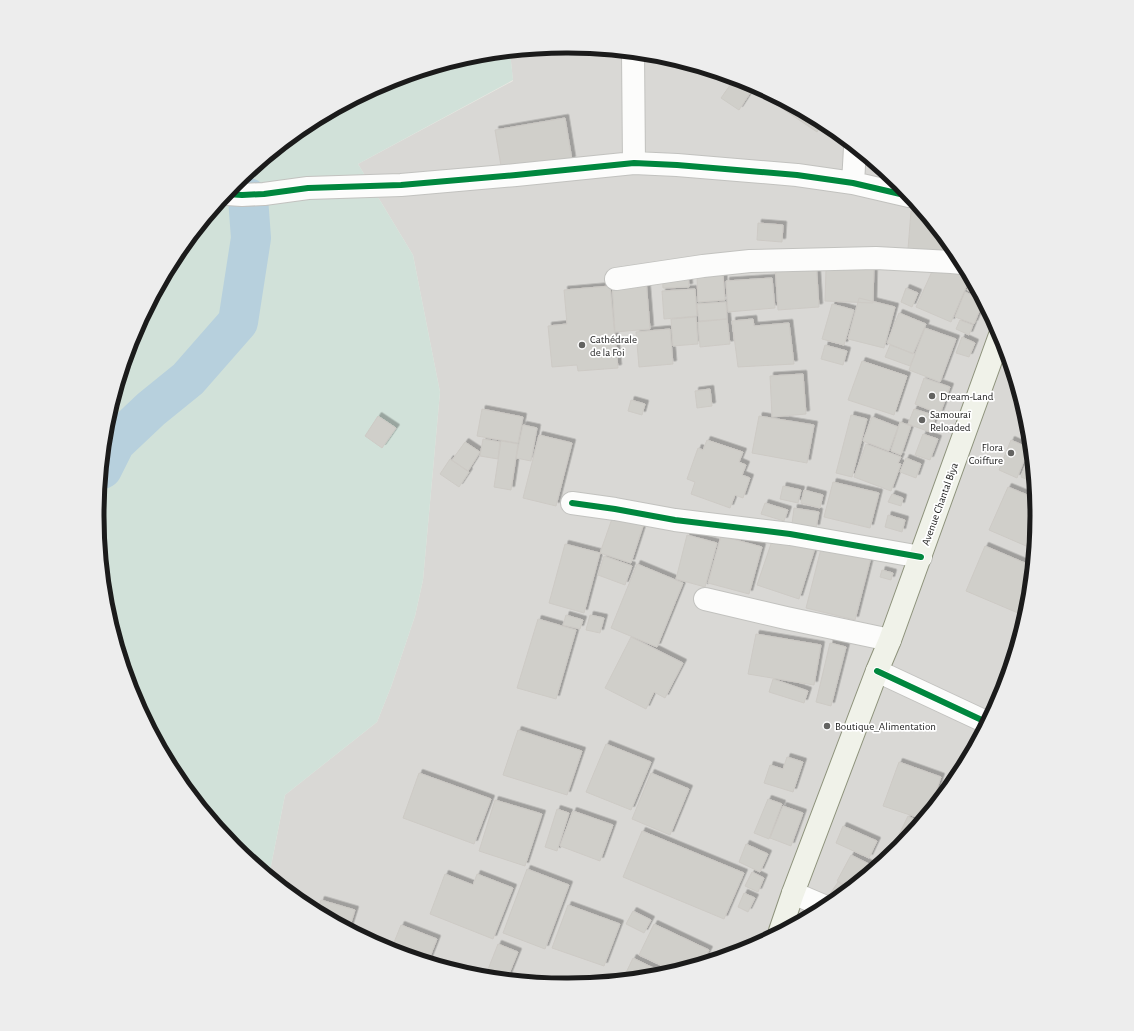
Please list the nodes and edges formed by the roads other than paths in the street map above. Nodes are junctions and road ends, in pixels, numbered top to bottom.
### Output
1 (634, 58) edge
2 (855, 154) edge
3 (634, 163) junction
4 (853, 183) junction
5 (234, 194) edge
6 (899, 194) edge
7 (954, 262) edge
8 (616, 279) dead end
9 (996, 345) edge
10 (572, 503) dead end
11 (921, 556) junction
12 (705, 599) dead end
13 (890, 640) junction
14 (877, 671) junction
15 (982, 720) edge
16 (793, 893) junction
17 (818, 904) edge
18 (782, 924) edge

1 - 3 street
2 - 4 street
3 - 4 street
3 - 5 street
4 - 6 street
7 - 8 street
9 - 11 main road, Avenue Chantal Biya
10 - 11 street
11 - 13 main road, Avenue Chantal Biya
12 - 13 street
13 - 14 main road, Avenue Chantal Biya
14 - 15 street
14 - 16 main road, Avenue Chantal Biya
16 - 17 street
16 - 18 main road, Avenue Chantal Biya

